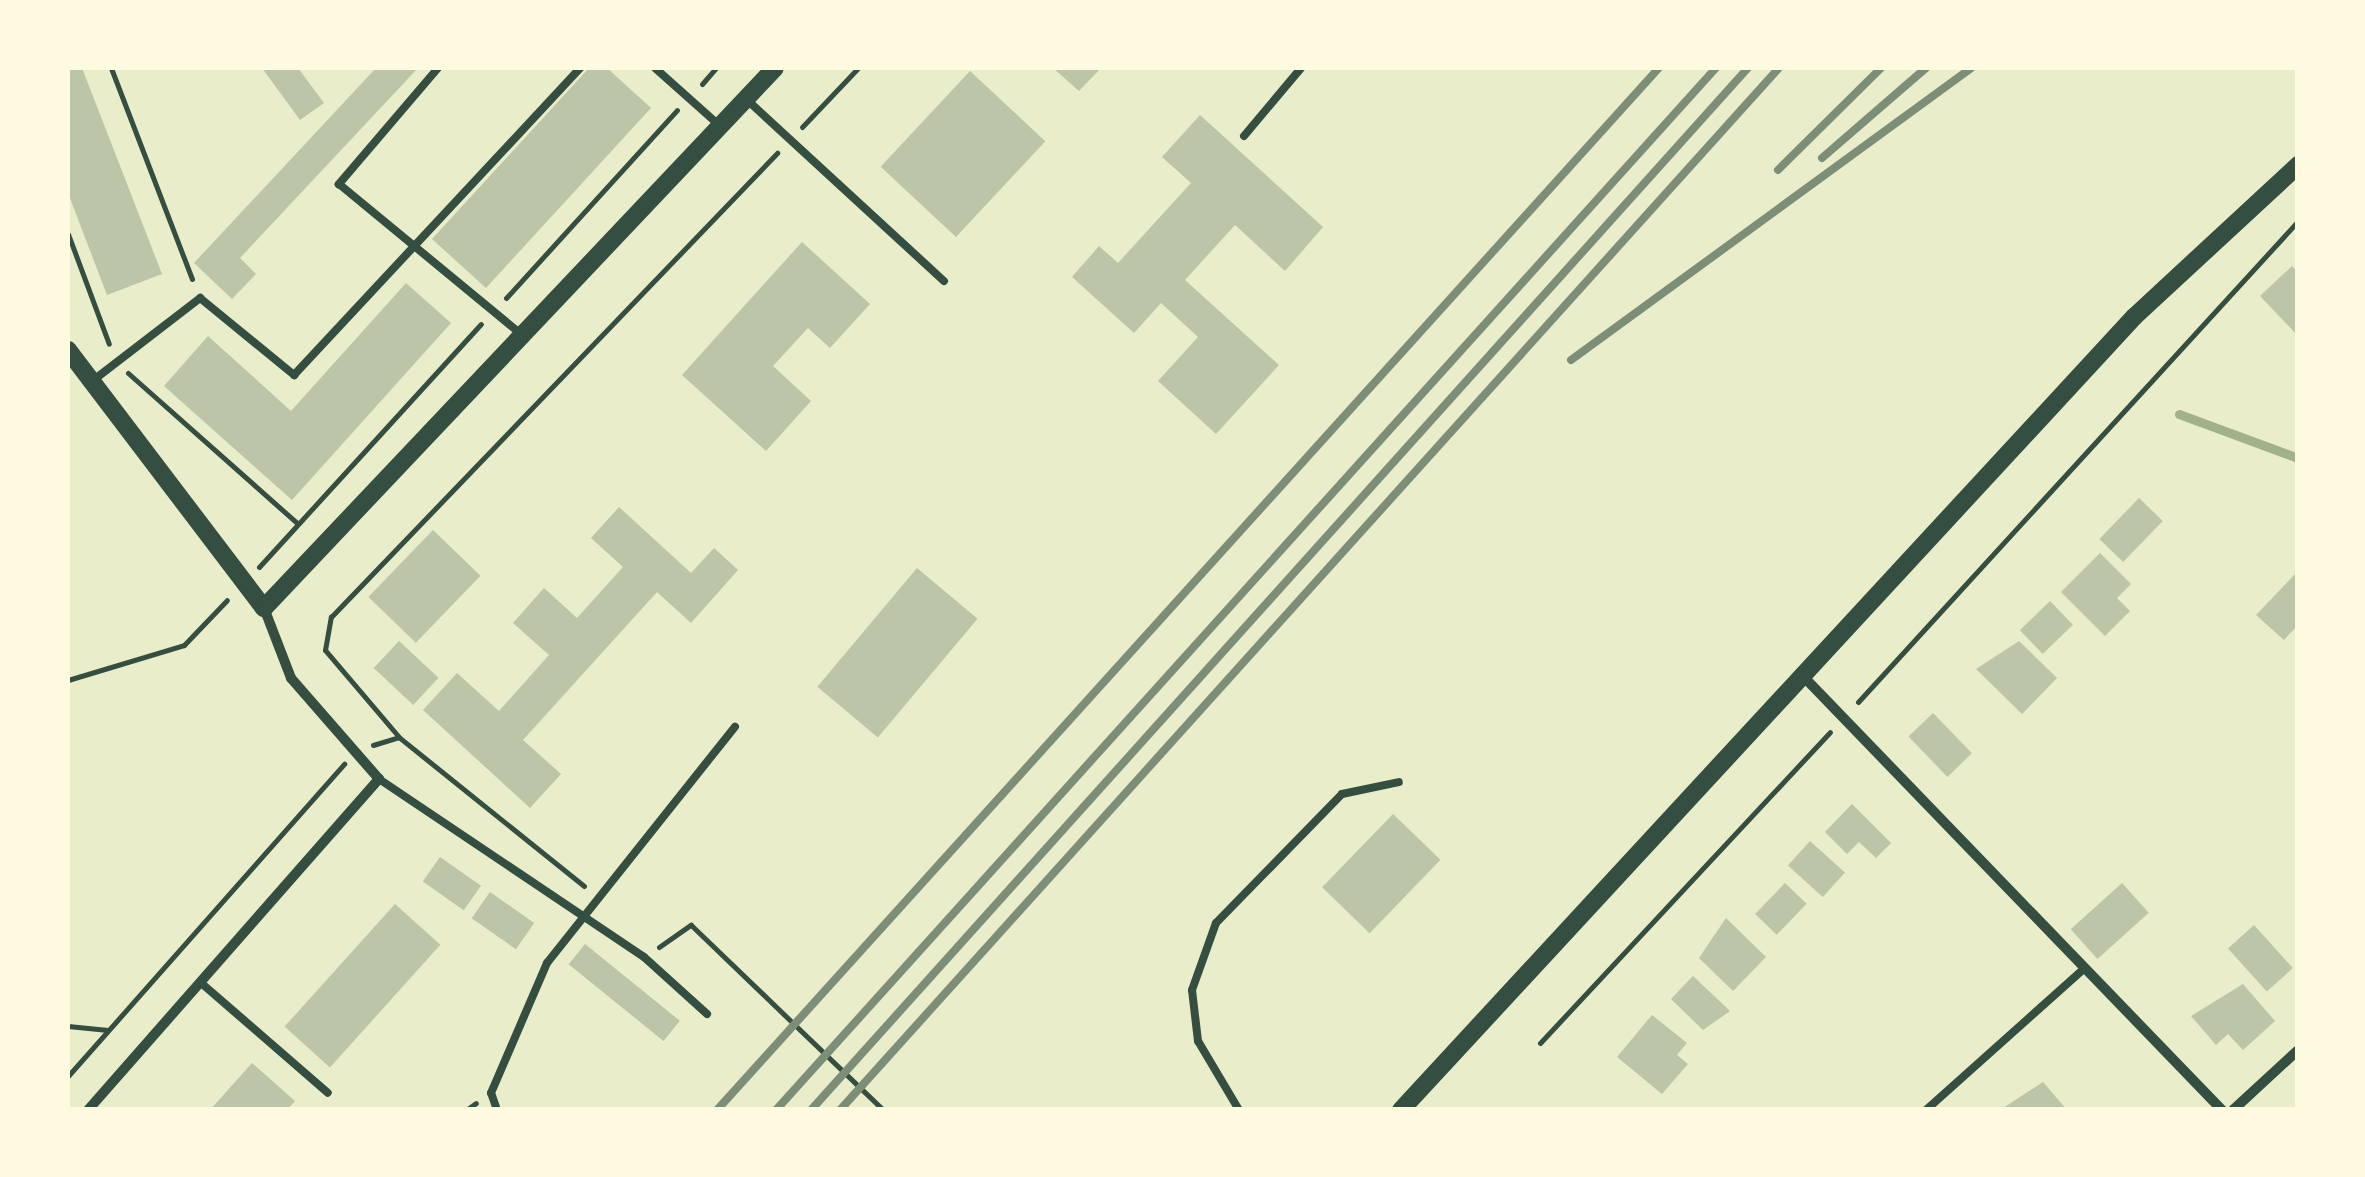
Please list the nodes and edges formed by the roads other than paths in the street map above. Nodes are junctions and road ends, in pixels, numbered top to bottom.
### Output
1 (438, 68) edge
2 (580, 68) edge
3 (655, 68) edge
4 (775, 68) edge
5 (1300, 68) edge
6 (746, 98) junction
7 (720, 126) junction
8 (1244, 136) dead end
9 (2298, 164) edge
10 (412, 244) junction
11 (944, 281) dead end
12 (522, 335) junction
13 (68, 350) edge
14 (92, 382) junction
15 (264, 608) junction
16 (1802, 675) junction
17 (735, 727) dead end
18 (379, 779) junction
19 (1399, 782) dead end
20 (582, 915) junction
21 (2085, 968) junction
22 (200, 982) junction
23 (707, 1014) dead end
24 (2298, 1050) edge
25 (328, 1093) dead end
26 (88, 1110) edge
27 (497, 1110) edge
28 (1238, 1110) edge
29 (1401, 1110) edge
30 (1926, 1110) edge
31 (2222, 1110) edge
32 (2233, 1110) edge

1 - 10 lane
2 - 10 lane
3 - 7 lane
4 - 6 street
5 - 8 lane
6 - 7 street
6 - 11 lane
7 - 12 street
9 - 16 street
10 - 12 lane
10 - 14 lane
12 - 15 street
13 - 14 street
14 - 15 street
15 - 18 street
16 - 21 street
16 - 29 street
17 - 20 lane
18 - 20 lane
18 - 22 street
19 - 28 lane
20 - 23 lane
20 - 27 lane
21 - 30 lane
21 - 31 street
22 - 25 lane
22 - 26 street
24 - 32 street

